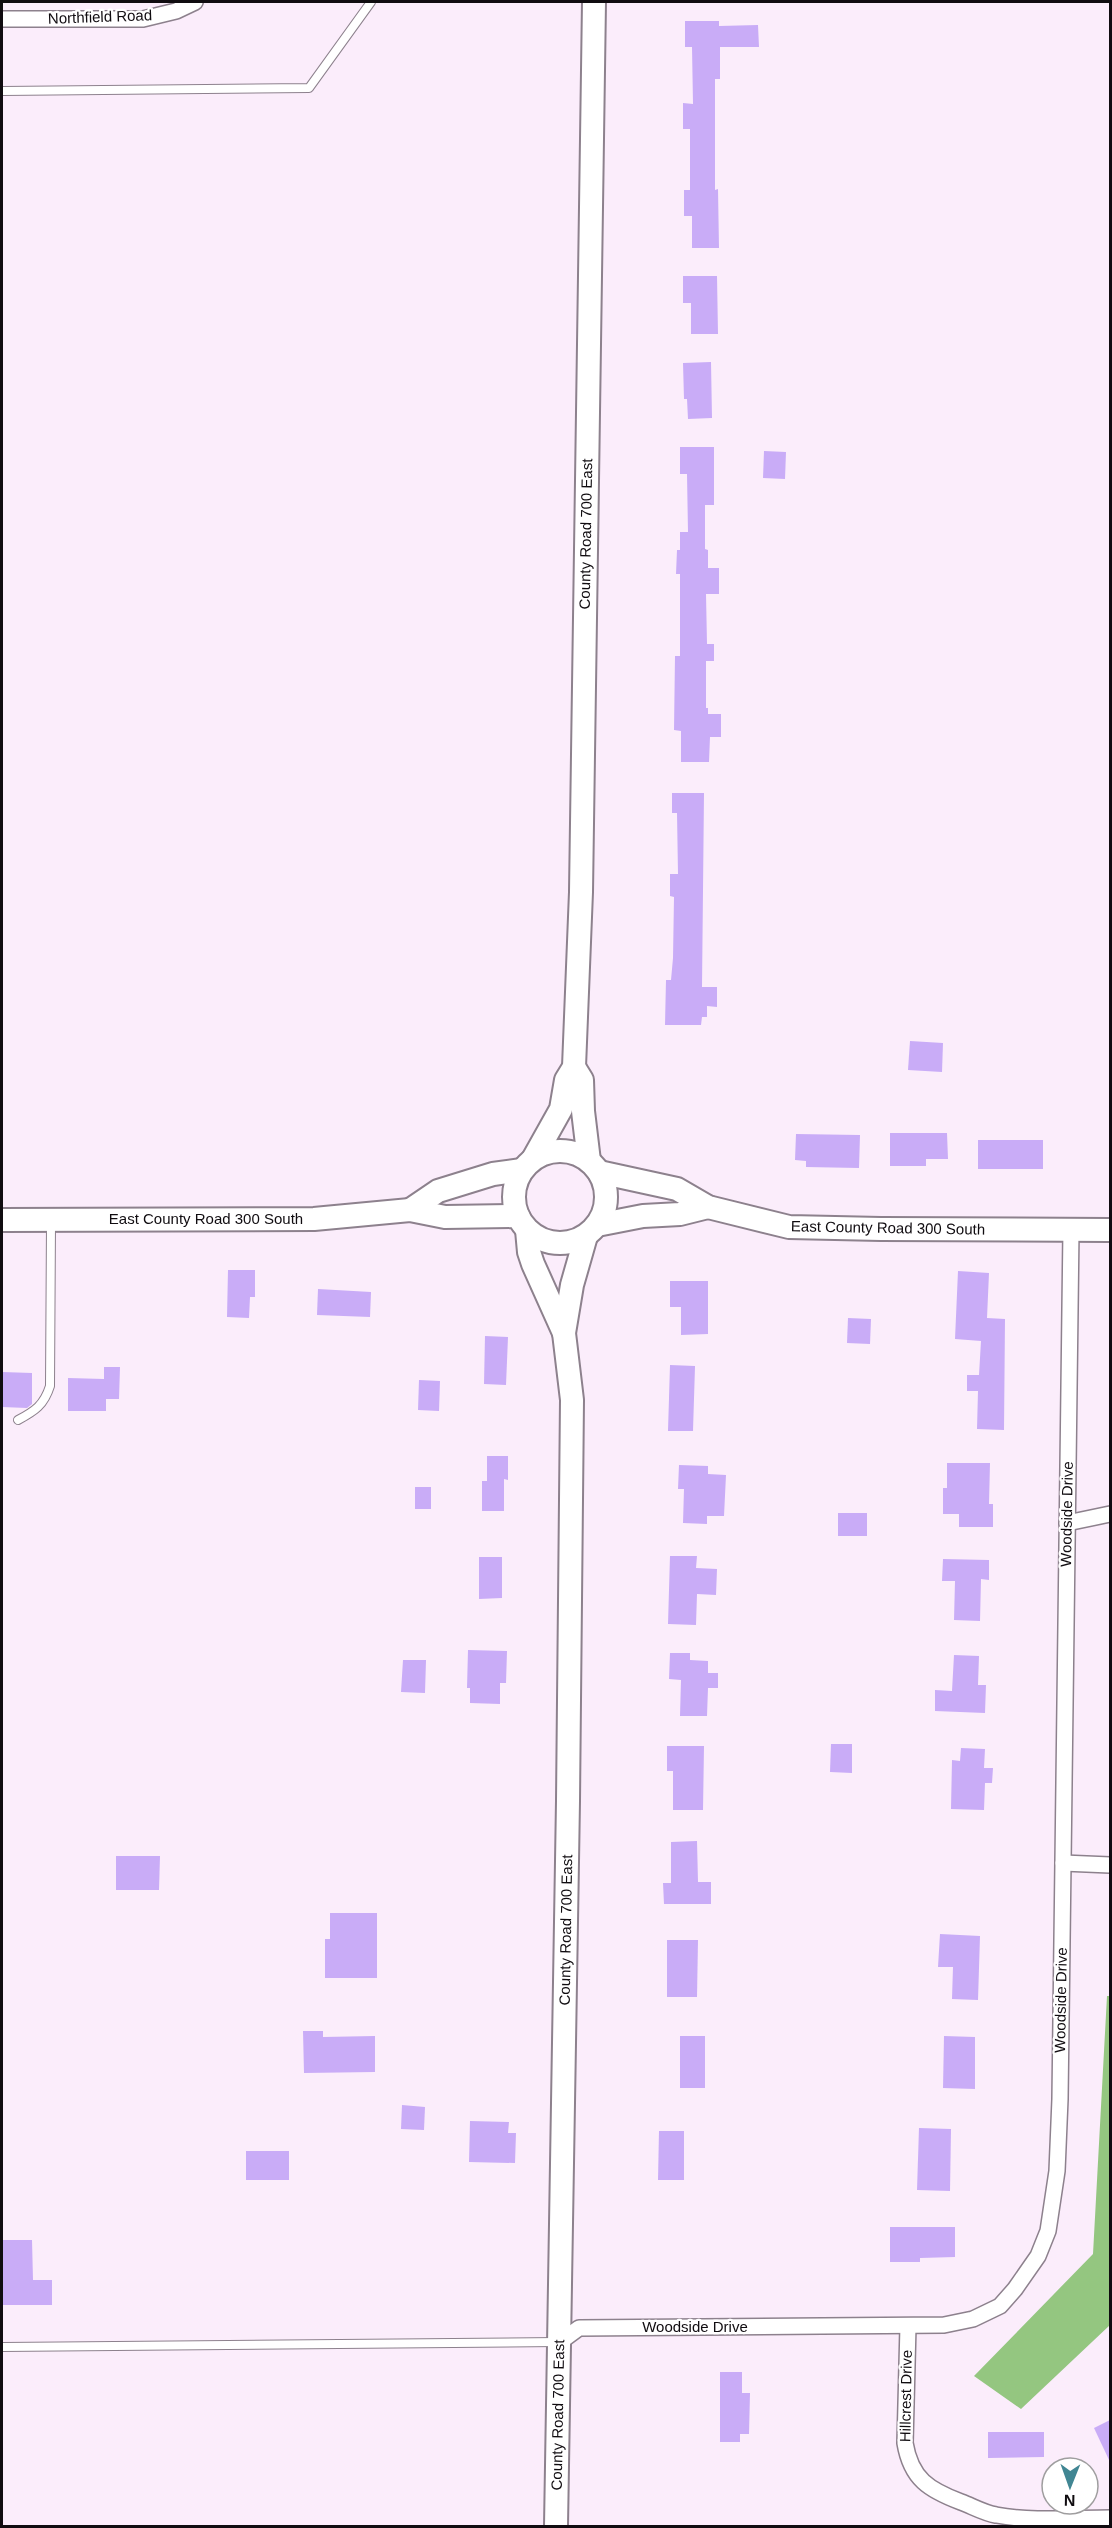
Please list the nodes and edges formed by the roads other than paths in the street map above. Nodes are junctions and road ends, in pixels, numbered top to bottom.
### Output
1 (195, 2) edge
2 (371, 2) edge
3 (594, 2) edge
4 (2, 19) edge
5 (2, 91) edge
6 (574, 1067) junction
7 (528, 1165) junction
8 (594, 1166) junction
9 (708, 1207) junction
10 (410, 1210) junction
11 (51, 1219) junction
12 (2, 1220) edge
13 (522, 1223) junction
14 (1071, 1230) junction
15 (1110, 1230) edge
16 (591, 1231) junction
17 (564, 1333) junction
18 (18, 1420) dead end
19 (1110, 1514) edge
20 (1066, 1523) junction
21 (1063, 1863) junction
22 (1110, 1865) edge
23 (908, 2325) junction
24 (560, 2342) junction
25 (2, 2347) edge
26 (1110, 2518) edge
27 (556, 2526) edge

1 - 4 street, Northfield Road
2 - 5 lane
3 - 6 main road, County Road 700 East
6 - 7 main road, County Road 700 East
6 - 8 main road, County Road 700 East
7 - 8 main road
7 - 10 main road, East County Road 300 South
7 - 13 main road
8 - 9 main road, East County Road 300 South
8 - 16 main road
9 - 14 main road, East County Road 300 South
9 - 16 main road, East County Road 300 South
10 - 11 main road, East County Road 300 South
10 - 13 main road, East County Road 300 South
11 - 12 main road, East County Road 300 South
11 - 18 lane
13 - 16 main road
13 - 17 main road, County Road 700 East
14 - 15 main road, East County Road 300 South
14 - 20 street, Woodside Drive
16 - 17 main road, County Road 700 East
17 - 24 main road, County Road 700 East
19 - 20 street
20 - 21 street, Woodside Drive
21 - 22 street
21 - 23 street, Woodside Drive
23 - 24 street, Woodside Drive
23 - 26 street, Hillcrest Drive
24 - 25 lane
24 - 27 main road, County Road 700 East

